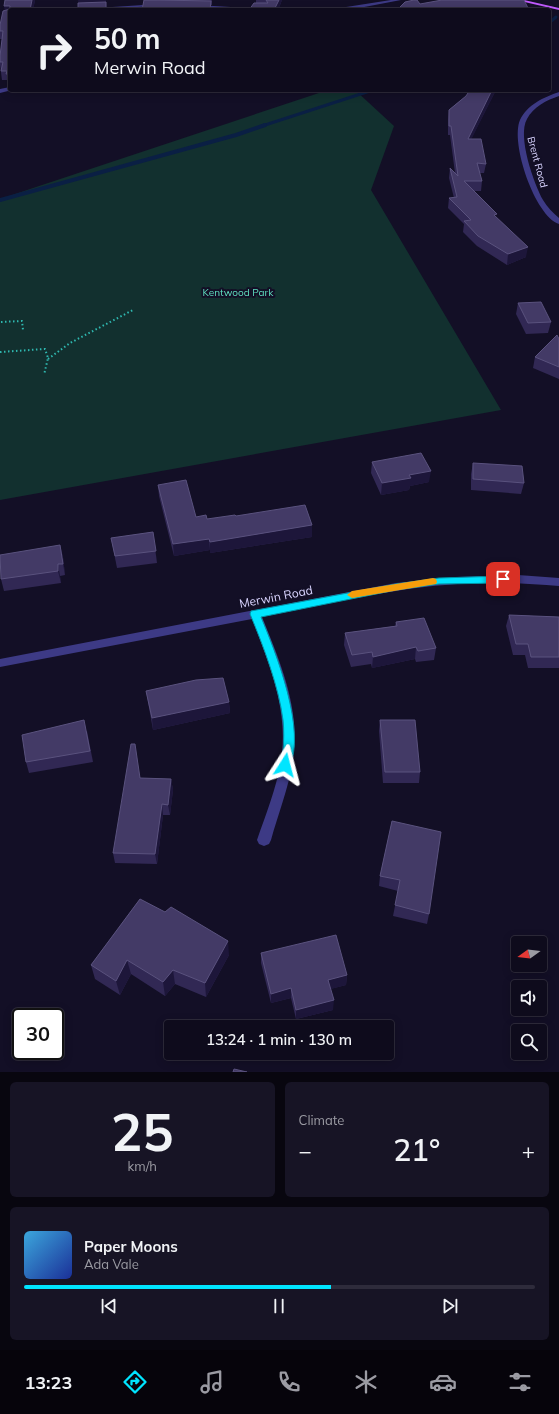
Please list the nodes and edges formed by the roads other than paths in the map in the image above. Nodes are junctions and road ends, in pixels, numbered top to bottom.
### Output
1 (399, 0) edge
2 (518, 0) edge
3 (164, 5) edge
4 (193, 6) edge
5 (114, 8) edge
6 (217, 8) edge
7 (349, 8) edge
8 (559, 9) edge
9 (559, 94) edge
10 (559, 222) edge
11 (559, 582) edge
12 (255, 614) junction
13 (0, 663) edge
14 (264, 840) dead end

1 - 7 street
2 - 8 main road
3 - 5 street
4 - 6 street
9 - 10 street, Brent Road
11 - 12 street, Merwin Road
12 - 13 street, Merwin Road
12 - 14 street

